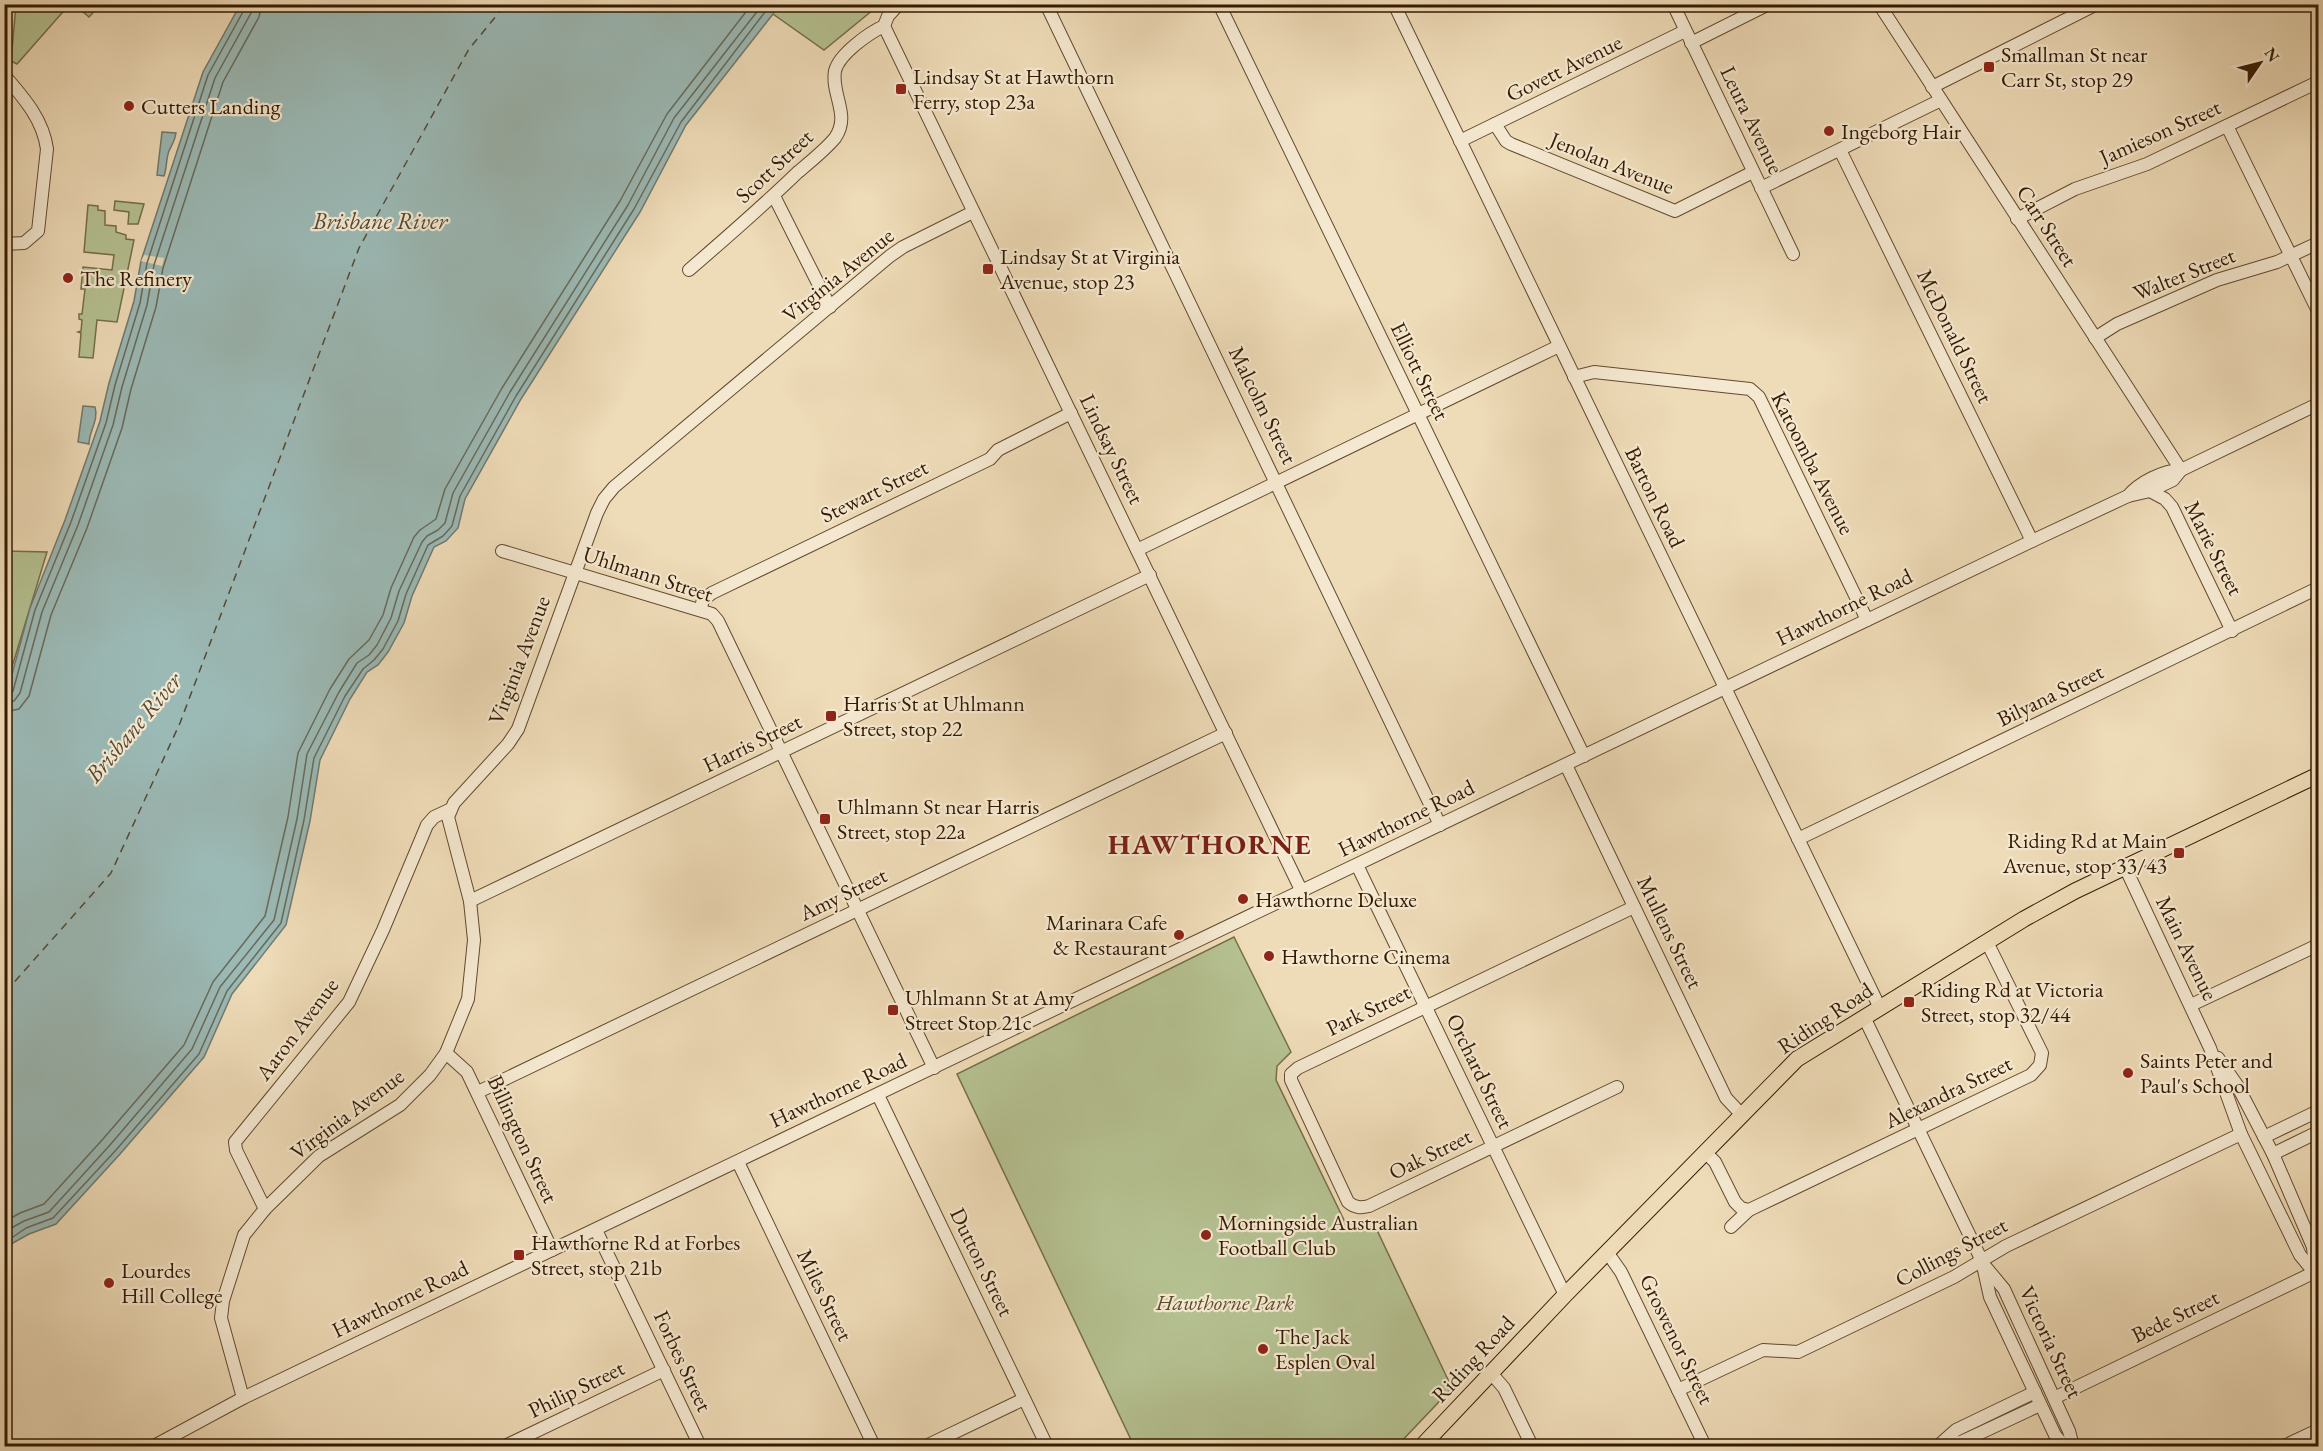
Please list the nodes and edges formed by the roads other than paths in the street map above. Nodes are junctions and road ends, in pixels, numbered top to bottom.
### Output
1 (899, 4) edge
2 (1046, 4) edge
3 (1219, 4) edge
4 (1394, 4) edge
5 (1672, 4) edge
6 (1769, 4) edge
7 (1879, 4) edge
8 (2097, 4) edge
9 (884, 26) junction
10 (1688, 37) junction
11 (4, 75) edge
12 (2319, 82) edge
13 (1932, 87) junction
14 (1941, 100) junction
15 (1495, 124) junction
16 (2227, 126) junction
17 (1460, 141) junction
18 (1840, 150) junction
19 (1753, 172) junction
20 (1761, 188) junction
21 (774, 196) junction
22 (973, 212) junction
23 (2017, 219) junction
24 (2319, 243) edge
25 (4, 244) edge
26 (1792, 254) dead end
27 (2292, 256) junction
28 (689, 270) dead end
29 (831, 307) junction
30 (2319, 311) edge
31 (2095, 338) junction
32 (1559, 346) junction
33 (1574, 377) junction
34 (2319, 404) edge
35 (1071, 413) junction
36 (1418, 414) junction
37 (2181, 470) junction
38 (1277, 482) junction
39 (2150, 492) junction
40 (2128, 496) junction
41 (2032, 541) junction
42 (1137, 550) junction
43 (502, 551) dead end
44 (574, 572) junction
45 (1150, 575) junction
46 (2319, 588) edge
47 (700, 610) junction
48 (1867, 620) junction
49 (2232, 631) junction
50 (1725, 688) junction
51 (1226, 733) junction
52 (781, 753) junction
53 (1584, 756) junction
54 (1566, 765) junction
55 (2319, 775) edge
56 (449, 810) junction
57 (1440, 825) junction
58 (1798, 838) junction
59 (1357, 865) junction
60 (2125, 867) junction
61 (1302, 891) junction
62 (470, 901) junction
63 (1634, 907) junction
64 (858, 910) junction
65 (1986, 942) junction
66 (2319, 945) edge
67 (2191, 1005) junction
68 (1425, 1006) junction
69 (1880, 1008) junction
70 (1864, 1017) junction
71 (2210, 1048) junction
72 (446, 1053) junction
73 (934, 1068) junction
74 (1617, 1087) dead end
75 (478, 1092) junction
76 (878, 1095) junction
77 (2319, 1111) edge
78 (1741, 1114) junction
79 (1919, 1130) junction
80 (2319, 1132) edge
81 (2241, 1134) junction
82 (2264, 1137) junction
83 (1493, 1147) junction
84 (1705, 1152) junction
85 (2273, 1154) junction
86 (738, 1162) junction
87 (1357, 1207) joint
88 (264, 1209) junction
89 (1749, 1210) junction
90 (1731, 1227) dead end
91 (596, 1230) junction
92 (552, 1250) junction
93 (1607, 1252) junction
94 (1982, 1261) junction
95 (2317, 1274) edge
96 (1564, 1295) junction
97 (664, 1370) junction
98 (1491, 1373) junction
99 (1678, 1390) junction
100 (2035, 1392) junction
101 (243, 1398) junction
102 (2054, 1398) junction
103 (1024, 1399) junction
104 (2040, 1405) junction
105 (2319, 1430) edge
106 (154, 1446) edge
107 (505, 1446) edge
108 (700, 1446) edge
109 (874, 1446) edge
110 (926, 1446) edge
111 (1047, 1446) edge
112 (1422, 1446) edge
113 (1532, 1446) edge
114 (1705, 1446) edge
115 (1940, 1446) edge
116 (2064, 1446) edge
117 (2073, 1446) edge
118 (2284, 1446) edge

1 - 9 street
2 - 38 street, Malcolm Street
3 - 36 street, Elliott Street
4 - 17 street, Barton Road
5 - 10 street, Leura Avenue
6 - 10 street, Govett Avenue
7 - 13 street, Carr Street
8 - 13 street
9 - 21 street, Scott Street
9 - 22 street, Lindsay Street
10 - 15 street, Govett Avenue
10 - 19 street, Leura Avenue
11 - 25 street
12 - 16 street, Jamieson Street
13 - 14 street, Carr Street
14 - 18 street
14 - 23 street, Carr Street
15 - 17 street, Govett Avenue
15 - 19 street, Jenolan Avenue
16 - 23 street, Jamieson Street
16 - 27 street
17 - 32 street, Barton Road
18 - 20 street
18 - 41 street, McDonald Street
19 - 20 street, Leura Avenue
20 - 26 street, Leura Avenue
21 - 28 street, Scott Street
21 - 29 street
22 - 29 street, Virginia Avenue
22 - 35 street, Lindsay Street
23 - 31 street, Carr Street
24 - 27 street, Walter Street
27 - 30 street
27 - 31 street, Walter Street
29 - 44 street, Virginia Avenue
31 - 37 street, Carr Street
32 - 33 street, Barton Road
32 - 36 street
33 - 48 street, Katoomba Avenue
33 - 50 street, Barton Road
34 - 37 street, Hawthorne Road
35 - 42 street, Lindsay Street
35 - 47 street, Stewart Street
36 - 38 street
36 - 53 street, Elliott Street
37 - 39 street, Hawthorne Road
37 - 40 street, Hawthorne Road
38 - 42 street
38 - 57 street, Malcolm Street
39 - 40 street, Hawthorne Road
39 - 49 street, Marie Street
40 - 41 street, Hawthorne Road
41 - 48 street, Hawthorne Road
42 - 45 street, Lindsay Street
43 - 44 street, Uhlmann Street
44 - 47 street, Uhlmann Street
44 - 56 street, Virginia Avenue
45 - 51 street, Lindsay Street
45 - 52 street, Harris Street
46 - 49 street, Bilyana Street
47 - 52 street, Uhlmann Street
48 - 50 street, Hawthorne Road
49 - 58 street, Bilyana Street
50 - 53 street, Hawthorne Road
50 - 58 street, Barton Road
51 - 61 street, Lindsay Street
51 - 64 street, Amy Street
52 - 62 street, Harris Street
52 - 64 street, Uhlmann Street
53 - 54 street, Hawthorne Road
54 - 57 street, Hawthorne Road
54 - 63 street, Mullens Street
55 - 60 main road, Riding Road
56 - 62 street, Virginia Avenue
56 - 88 street, Aaron Avenue
57 - 59 street, Hawthorne Road
58 - 69 street, Barton Road
59 - 61 street, Hawthorne Road
59 - 68 street, Orchard Street
60 - 65 main road, Riding Road
60 - 67 street, Main Avenue
61 - 73 street, Hawthorne Road
62 - 72 street, Virginia Avenue
63 - 68 street, Park Street
63 - 78 street, Mullens Street
64 - 73 street, Uhlmann Street
64 - 75 street, Amy Street
65 - 69 main road, Riding Road
65 - 79 street, Alexandra Street
66 - 67 street
67 - 71 street, Main Avenue
68 - 83 street, Orchard Street
68 - 87 street, Park Street
69 - 70 main road, Riding Road
70 - 78 main road, Riding Road
70 - 79 street, Victoria Street
71 - 81 street, Main Avenue
71 - 82 street, Main Avenue
72 - 75 street, Billington Street
72 - 88 street, Virginia Avenue
73 - 76 street, Hawthorne Road
74 - 83 street, Oak Street
75 - 92 street, Billington Street
76 - 86 street, Hawthorne Road
76 - 103 street, Dutton Street
77 - 82 street
78 - 84 main road, Riding Road
79 - 89 street, Alexandra Street
79 - 94 street, Victoria Street
80 - 85 street
81 - 94 street, Collings Street
81 - 95 street, Main Avenue
82 - 85 street, Main Avenue
83 - 87 street, Oak Street
83 - 96 street, Orchard Street
84 - 89 street
84 - 93 main road, Riding Road
85 - 95 street, Main Avenue
86 - 91 street, Hawthorne Road
86 - 109 street, Miles Street
88 - 101 street, Virginia Avenue
89 - 90 street, Alexandra Street
91 - 92 street, Hawthorne Road
91 - 97 street, Forbes Street
92 - 101 street, Hawthorne Road
93 - 96 main road, Riding Road
93 - 99 street, Grosvenor Street
94 - 99 street, Collings Street
94 - 100 street, Victoria Street
94 - 102 street, Victoria Street
95 - 102 street, Bede Street
96 - 98 main road, Riding Road
97 - 107 street, Philip Street
97 - 108 street, Forbes Street
98 - 112 main road, Riding Road
98 - 113 street
99 - 114 street, Grosvenor Street
100 - 104 street, Victoria Street
100 - 115 street
101 - 106 street, Hawthorne Road
102 - 117 street, Victoria Street
103 - 110 street
103 - 111 street, Dutton Street
104 - 115 street
104 - 116 street, Victoria Street
105 - 118 street

